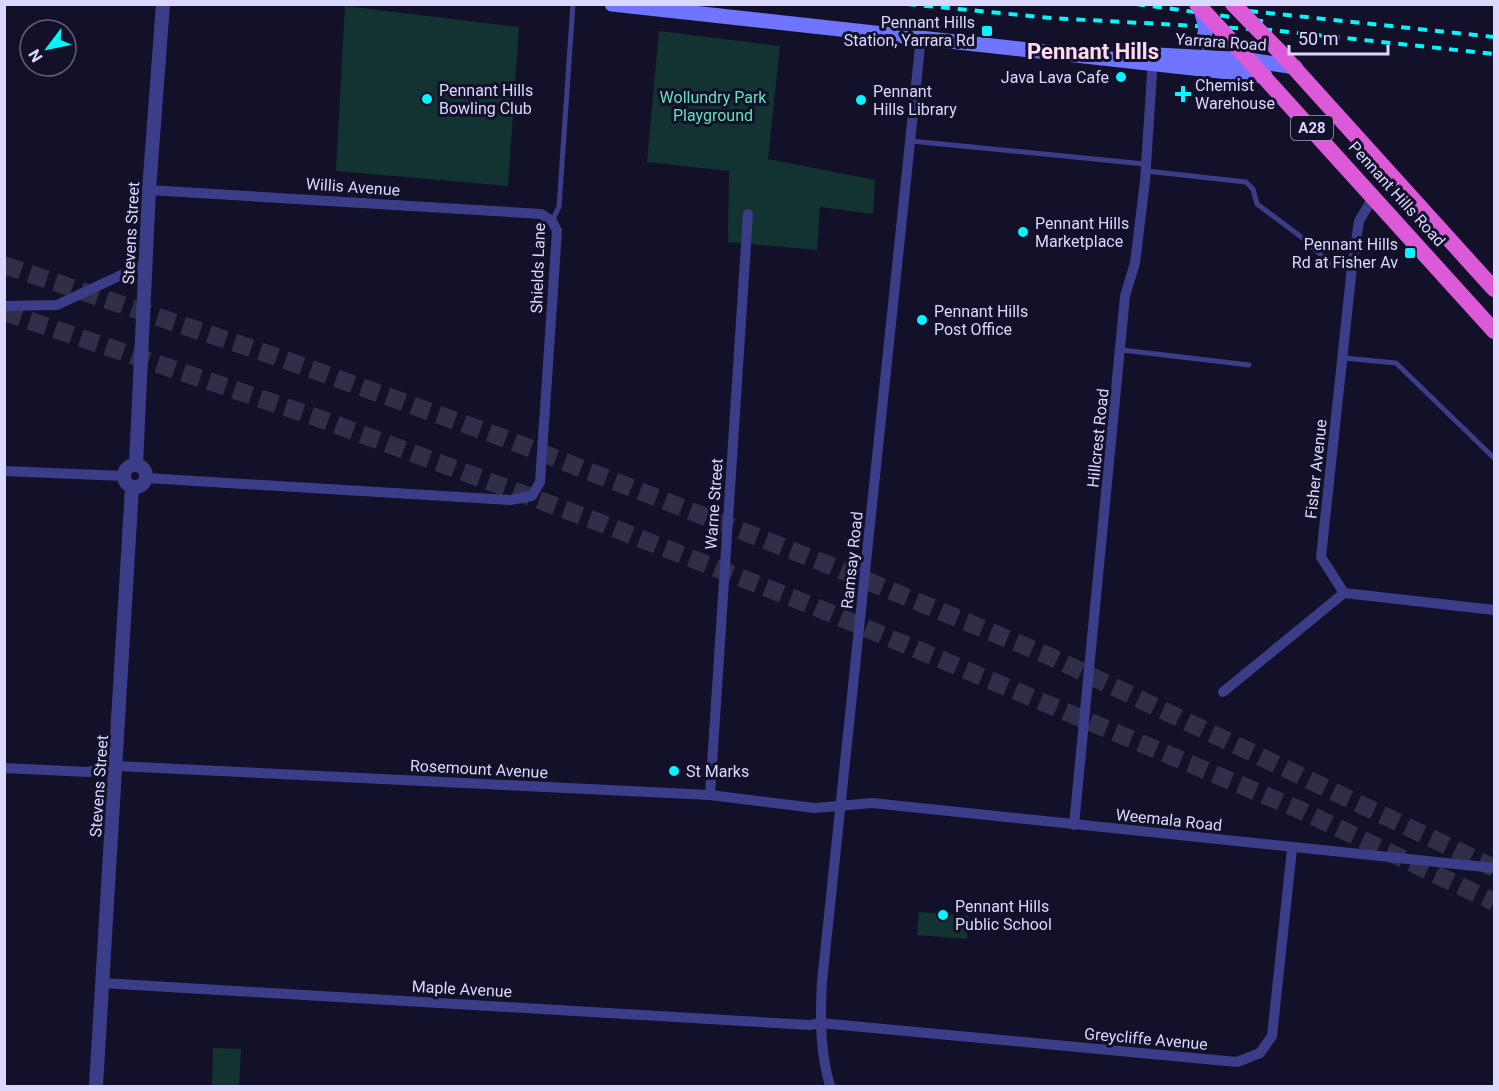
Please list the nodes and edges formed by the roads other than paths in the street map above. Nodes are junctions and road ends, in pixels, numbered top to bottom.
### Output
1 (163, 4) edge
2 (573, 4) edge
3 (612, 4) edge
4 (1233, 4) edge
5 (1199, 7) edge
6 (921, 37) junction
7 (1185, 58) junction
8 (1153, 60) junction
9 (1249, 60) junction
10 (1295, 67) junction
11 (1264, 76) junction
12 (911, 141) junction
13 (1145, 167) junction
14 (149, 190) junction
15 (1374, 196) junction
16 (748, 214) dead end
17 (552, 221) junction
18 (147, 263) junction
19 (1352, 267) junction
20 (1494, 289) edge
21 (4, 306) edge
22 (1494, 331) edge
23 (1122, 350) junction
24 (1344, 358) junction
25 (1249, 365) dead end
26 (1494, 458) edge
27 (136, 464) junction
28 (4, 471) edge
29 (146, 478) junction
30 (128, 481) junction
31 (1344, 593) junction
32 (1494, 610) edge
33 (1223, 692) dead end
34 (117, 766) junction
35 (4, 768) edge
36 (710, 795) junction
37 (840, 806) junction
38 (1074, 825) junction
39 (1292, 849) junction
40 (1494, 868) edge
41 (102, 983) junction
42 (820, 1023) junction
43 (96, 1086) edge
44 (830, 1086) edge

1 - 14 street, Stevens Street
2 - 17 lane, Shields Lane
3 - 6 main road, Yarrara Road
4 - 10 highway, Pennant Hills Road / A28, bridge
5 - 7 main road, bridge
5 - 9 highway, Pennant Hills Road / A28, bridge
6 - 8 main road, Yarrara Road
6 - 12 street, Ramsay Road
7 - 8 main road, Yarrara Road
7 - 9 main road, Yarrara Road
8 - 11 main road, Yarrara Road
8 - 13 street, Hillcrest Road
9 - 10 main road, Yarrara Road
9 - 11 highway, Pennant Hills Road / A28
10 - 20 highway, Pennant Hills Road / A28
11 - 15 highway, Pennant Hills Road / A28
12 - 13 lane
12 - 37 street, Ramsay Road
13 - 19 lane
13 - 23 street, Hillcrest Road
14 - 17 street, Willis Avenue
14 - 18 street, Stevens Street
15 - 19 street, Fisher Avenue
15 - 22 highway, Pennant Hills Road / A28
16 - 36 street, Warne Street
17 - 29 street, Shields Lane
18 - 21 street
18 - 27 street, Stevens Street
19 - 24 street, Fisher Avenue
23 - 25 lane
23 - 38 street, Hillcrest Road
24 - 26 lane
24 - 31 street, Fisher Avenue
27 - 29 street
27 - 30 street
28 - 30 street
29 - 30 street
30 - 34 street, Stevens Street
31 - 32 street
31 - 33 street
34 - 35 street, Rosemount Avenue
34 - 36 street, Rosemount Avenue
34 - 41 street, Stevens Street
36 - 37 street, Rosemount Avenue
37 - 38 street, Weemala Road
37 - 42 street, Ramsay Road
38 - 39 street, Weemala Road
39 - 40 street, Weemala Road
39 - 42 street, Greycliffe Avenue
41 - 42 street, Maple Avenue
41 - 43 street, Stevens Street
42 - 44 street, Ramsay Road

